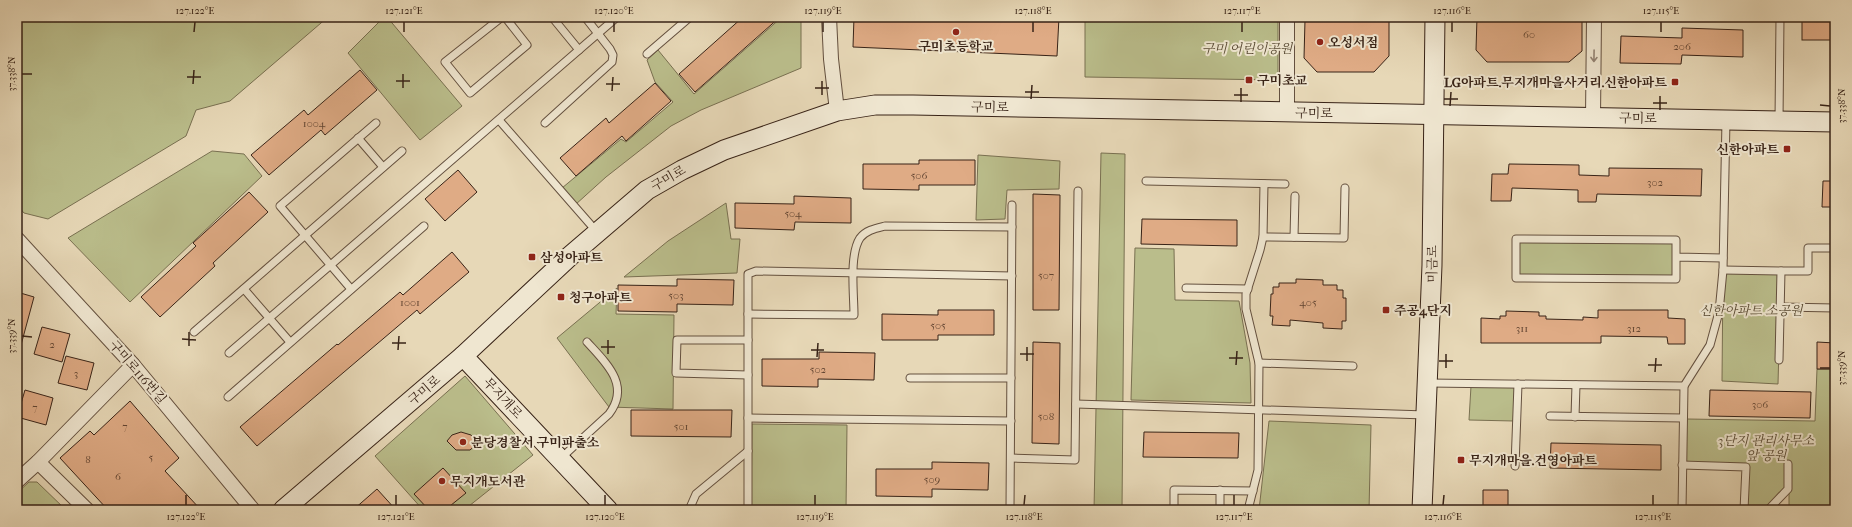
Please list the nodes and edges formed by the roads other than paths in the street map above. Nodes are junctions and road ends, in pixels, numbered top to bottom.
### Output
1 (502, 17) edge
2 (505, 17) edge
3 (552, 17) edge
4 (585, 17) edge
5 (617, 17) edge
6 (690, 17) edge
7 (829, 17) edge
8 (1287, 17) edge
9 (1435, 17) edge
10 (1594, 17) edge
11 (1780, 17) edge
12 (598, 33) junction
13 (579, 50) junction
14 (647, 54) dead end
15 (837, 111) junction
16 (1288, 112) junction
17 (1435, 115) junction
18 (1593, 117) junction
19 (499, 120) junction
20 (1726, 120) junction
21 (1779, 121) junction
22 (1835, 122) edge
23 (376, 123) dead end
24 (545, 123) dead end
25 (358, 138) junction
26 (402, 151) dead end
27 (383, 167) junction
28 (1146, 181) dead end
29 (1264, 184) junction
30 (1285, 184) dead end
31 (1345, 188) dead end
32 (1078, 191) dead end
33 (1295, 196) dead end
34 (1012, 205) dead end
35 (424, 226) dead end
36 (1012, 227) junction
37 (597, 232) junction
38 (305, 235) junction
39 (1263, 237) junction
40 (1294, 237) junction
41 (17, 240) edge
42 (1835, 248) edge
43 (1676, 257) junction
44 (1723, 258) junction
45 (331, 265) junction
46 (1723, 270) junction
47 (1781, 271) junction
48 (854, 273) junction
49 (1012, 276) junction
50 (1186, 288) dead end
51 (244, 289) junction
52 (1248, 289) junction
53 (351, 290) junction
54 (1780, 307) junction
55 (1835, 308) edge
56 (748, 314) junction
57 (270, 318) junction
58 (194, 332) dead end
59 (748, 340) junction
60 (290, 342) junction
61 (587, 342) dead end
62 (229, 353) dead end
63 (464, 356) junction
64 (1779, 360) dead end
65 (1259, 362) junction
66 (133, 365) junction
67 (1354, 366) dead end
68 (748, 375) junction
69 (910, 378) dead end
70 (1011, 378) junction
71 (1428, 383) junction
72 (1518, 384) junction
73 (1576, 385) junction
74 (1684, 386) junction
75 (228, 397) dead end
76 (1076, 404) junction
77 (1259, 410) junction
78 (1426, 415) junction
79 (1550, 416) dead end
80 (1575, 417) junction
81 (748, 418) junction
82 (1683, 418) junction
83 (1011, 421) junction
84 (748, 451) junction
85 (1011, 458) junction
86 (560, 459) junction
87 (38, 462) junction
88 (1788, 464) dead end
89 (1515, 466) dead end
90 (1682, 466) junction
91 (17, 481) edge
92 (1220, 490) junction
93 (1253, 491) junction
94 (286, 509) edge
95 (87, 510) edge
96 (253, 510) edge
97 (608, 510) edge
98 (689, 510) edge
99 (748, 510) edge
100 (1010, 510) edge
101 (1174, 510) edge
102 (1220, 510) edge
103 (1248, 510) edge
104 (1422, 510) edge
105 (1682, 510) edge
106 (1744, 510) edge
107 (1768, 510) edge

1 - 2 lane
3 - 13 lane
4 - 12 lane
5 - 12 lane
6 - 14 lane
7 - 15 street
8 - 16 street
9 - 17 street, 미금로
10 -> 18 street
11 - 21 lane
12 - 13 lane
12 - 24 lane
13 - 19 lane
15 - 16 street, 구미로
15 - 37 street, 구미로
16 - 17 street, 구미로
17 - 18 street, 구미로
17 - 71 street, 미금로
18 - 20 street, 구미로
19 - 37 lane
19 - 45 lane
20 - 21 street, 구미로
20 - 44 lane
21 - 22 street, 구미로
23 - 25 lane
25 - 27 lane
25 - 38 lane
26 - 27 lane
27 - 38 lane
28 - 29 lane
29 - 30 lane
29 - 39 lane
31 - 40 lane
32 - 76 lane
33 - 40 lane
34 - 36 lane
35 - 53 lane
36 - 48 lane
36 - 49 lane
37 - 63 street, 구미로
38 - 45 lane
38 - 51 lane
39 - 40 lane
39 - 52 lane
41 - 66 street, 구미로116번길
42 - 47 lane
43 - 43 lane
43 - 44 lane
44 - 46 lane
45 - 53 lane
45 - 57 lane
46 - 47 lane
46 - 74 lane
47 - 54 lane
48 - 49 lane
48 - 56 lane
48 - 56 lane
49 - 70 lane
50 - 52 lane
51 - 57 lane
51 - 58 lane
52 - 65 lane
53 - 60 lane
54 - 55 lane
54 - 64 lane
56 - 59 lane
57 - 60 lane
57 - 62 lane
59 - 68 lane
59 - 68 lane
60 - 75 lane
61 - 86 lane
63 - 86 street, 무지개로
63 - 94 street, 구미로
65 - 67 lane
65 - 77 lane
66 - 87 street
66 - 96 street, 구미로116번길
68 - 81 lane
69 - 70 lane
70 - 83 lane
71 - 72 lane
71 - 78 street, 미금로
72 - 73 lane
72 - 89 lane
73 - 74 lane
73 - 80 lane
74 - 82 lane
76 - 77 lane
76 - 85 lane
77 - 78 lane
77 - 93 lane
78 - 104 street, 미금로
79 - 80 lane
80 - 82 lane
81 - 83 lane
81 - 84 lane
82 - 90 lane
83 - 85 lane
84 - 98 lane
84 - 99 lane
85 - 100 lane
86 - 97 street, 무지개로
87 - 91 street
87 - 95 street
88 - 107 lane
90 - 105 lane
90 - 106 lane
92 - 93 lane
92 - 101 lane
92 - 102 lane
93 - 103 lane

